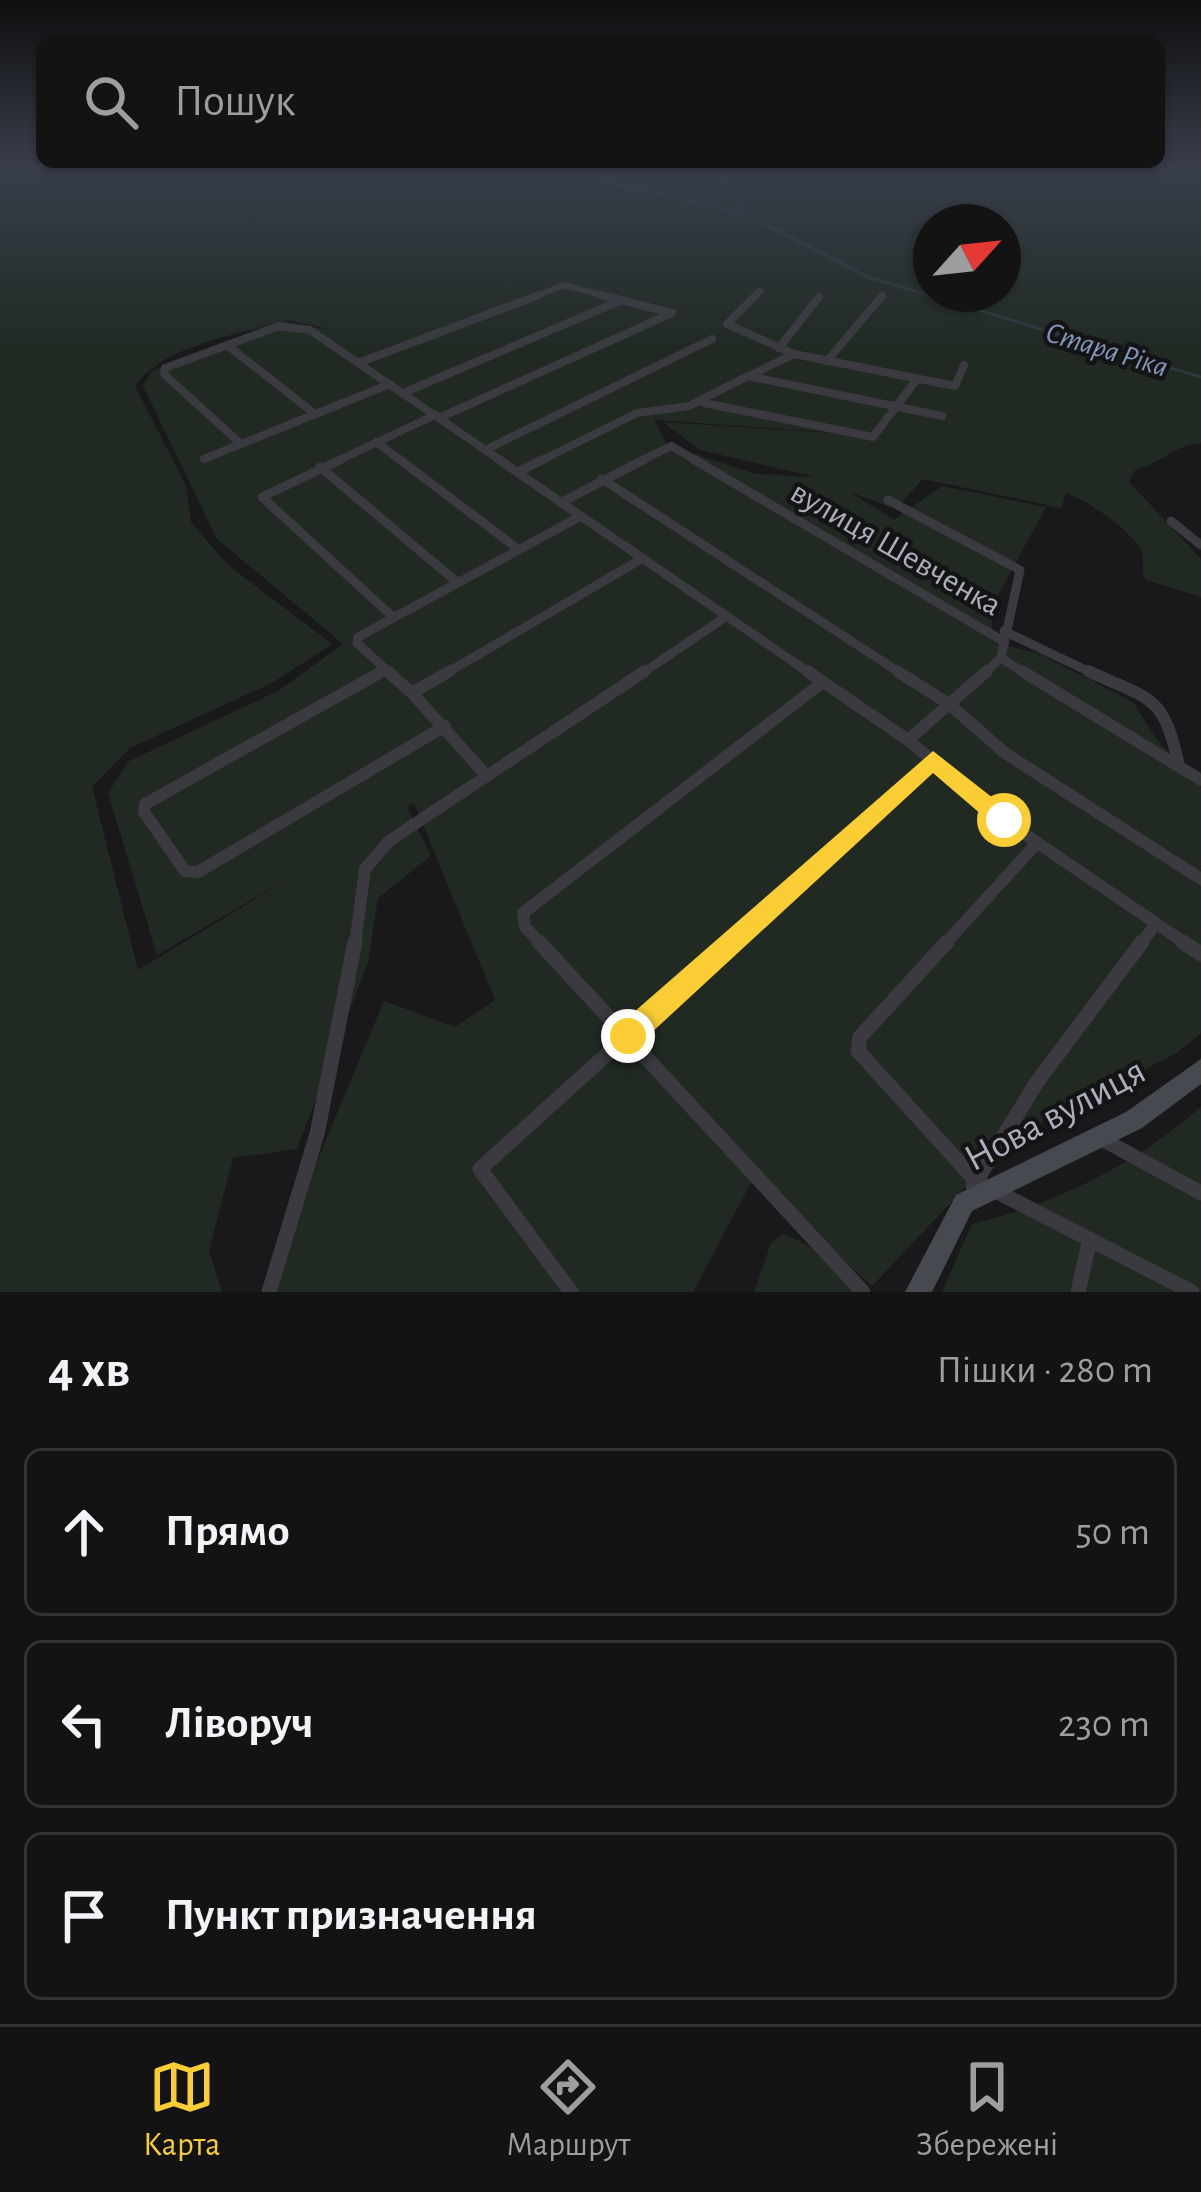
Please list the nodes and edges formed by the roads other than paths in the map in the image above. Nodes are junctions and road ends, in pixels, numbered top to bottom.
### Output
1 (760, 292) dead end
2 (882, 296) dead end
3 (819, 297) dead end
4 (625, 299) junction
5 (712, 339) dead end
6 (226, 345) junction
7 (779, 347) junction
8 (794, 354) junction
9 (827, 361) junction
10 (358, 363) junction
11 (964, 365) dead end
12 (748, 376) junction
13 (917, 379) junction
14 (390, 384) junction
15 (403, 393) junction
16 (700, 402) junction
17 (899, 407) junction
18 (315, 414) junction
19 (942, 416) dead end
20 (437, 417) junction
21 (376, 442) junction
22 (242, 444) junction
23 (485, 450) junction
24 (204, 459) dead end
25 (320, 467) junction
26 (518, 472) junction
27 (602, 479) junction
28 (888, 500) dead end
29 (562, 502) junction
30 (581, 515) junction
31 (1171, 521) dead end
32 (1201, 545) edge
33 (518, 549) junction
34 (643, 558) junction
35 (457, 582) junction
36 (727, 616) junction
37 (393, 617) junction
38 (1004, 636) junction
39 (1001, 658) junction
40 (386, 670) junction
41 (823, 682) junction
42 (412, 693) junction
43 (950, 704) junction
44 (445, 726) junction
45 (908, 740) junction
46 (933, 760) junction
47 (1179, 766) junction
48 (487, 775) junction
49 (1201, 781) edge
50 (1037, 843) junction
51 (1201, 879) edge
52 (1156, 923) junction
53 (1201, 932) edge
54 (1197, 951) edge
55 (628, 1036) junction
56 (1201, 1070) edge
57 (1097, 1136) junction
58 (977, 1190) junction
59 (1201, 1193) edge
60 (1089, 1243) junction
61 (269, 1292) edge
62 (571, 1292) edge
63 (863, 1292) edge
64 (918, 1292) edge
65 (1078, 1292) edge
66 (1192, 1292) edge

1 - 7 street
2 - 9 street
3 - 7 street
4 - 10 street
4 - 15 street
4 - 20 street
5 - 23 street
6 - 10 street
6 - 18 street
6 - 22 street
7 - 8 street
8 - 9 street
8 - 12 street
9 - 13 street
10 - 14 street
11 - 13 street
12 - 16 street
12 - 17 street
13 - 17 street
14 - 15 street
14 - 18 street
15 - 20 street
16 - 17 street
16 - 26 street
17 - 19 street
18 - 22 street
20 - 21 street
20 - 23 street
21 - 25 street
21 - 33 street
22 - 24 street
23 - 26 street
25 - 35 street
25 - 37 street
26 - 29 street
27 - 29 street
27 - 38 street, вулиця Шевченка
27 - 43 street
28 - 38 street
29 - 30 street
30 - 33 street
30 - 34 street
31 - 32 street
33 - 35 street
34 - 36 street
34 - 42 street
35 - 37 street
36 - 41 street
36 - 48 street
37 - 40 street
38 - 39 street, вулиця Шевченка
38 - 47 street
39 - 43 street
39 - 47 street, вулиця Шевченка
40 - 42 street
40 - 44 street
41 - 45 street
41 - 55 street
42 - 44 street
43 - 45 street
43 - 51 street
44 - 48 street
45 - 46 street
46 - 50 street
46 - 55 street
47 - 49 street, вулиця Шевченка
48 - 61 street
50 - 52 street
50 - 58 street
52 - 54 street
52 - 58 street
53 - 54 street
55 - 62 street
55 - 63 street
56 - 57 street, Нова вулиця
57 - 58 street, Нова вулиця
57 - 59 street
58 - 60 street
58 - 64 street, Нова вулиця
60 - 65 street
60 - 66 street

